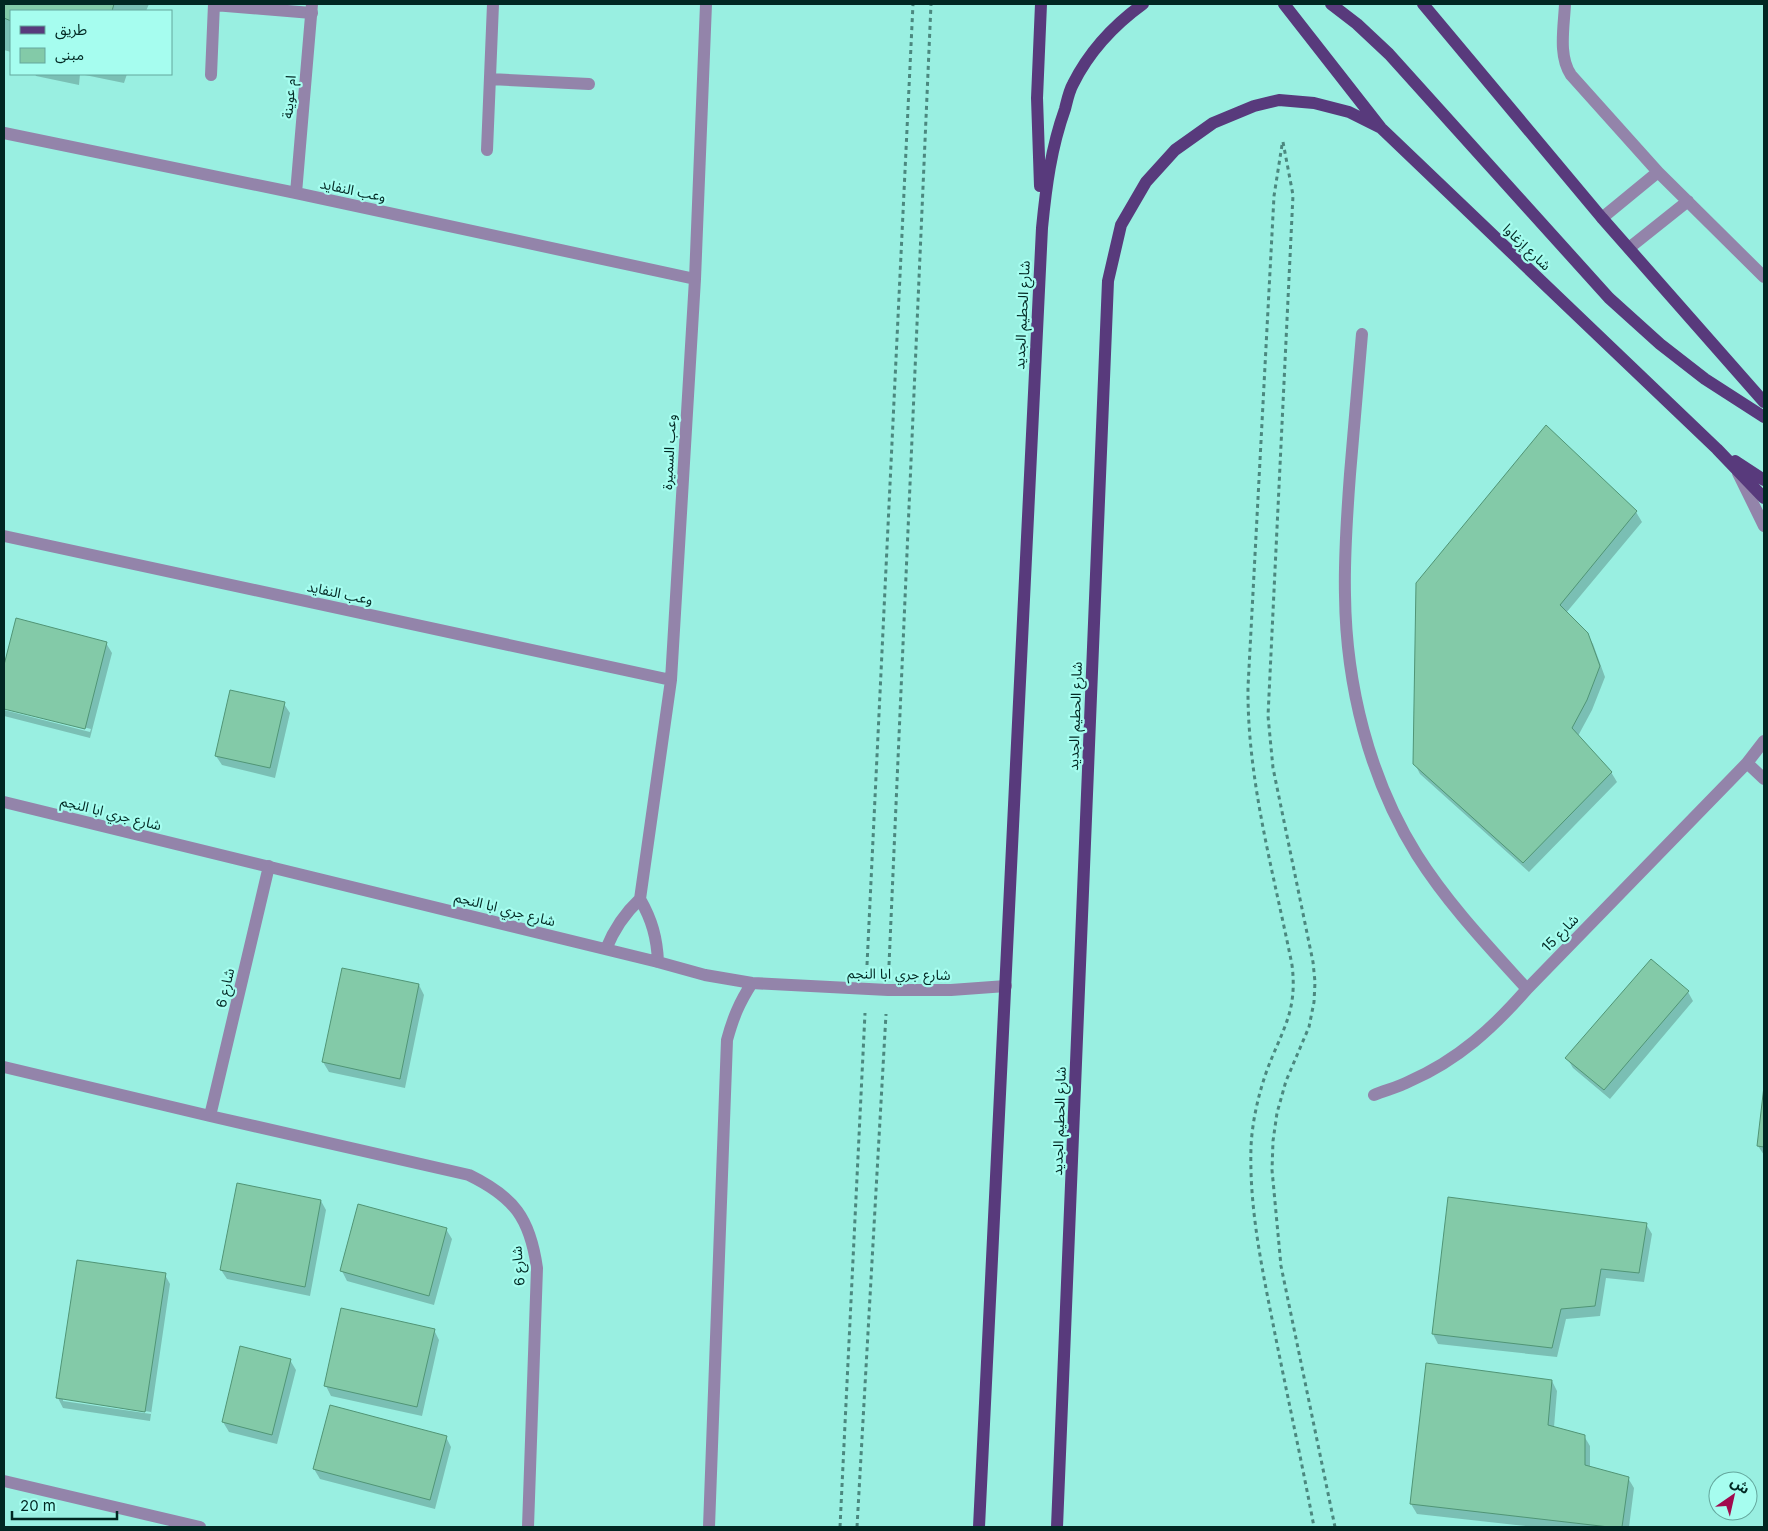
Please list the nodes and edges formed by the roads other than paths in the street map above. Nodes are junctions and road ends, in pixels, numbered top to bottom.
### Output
1 (214, 4) edge
2 (493, 4) edge
3 (706, 4) edge
4 (1040, 4) edge
5 (1142, 4) edge
6 (1284, 4) edge
7 (1331, 4) edge
8 (1423, 4) edge
9 (1565, 4) edge
10 (312, 8) edge
11 (211, 74) dead end
12 (490, 79) junction
13 (589, 84) dead end
14 (1381, 128) junction
15 (4, 133) edge
16 (487, 150) dead end
17 (1658, 172) junction
18 (296, 193) junction
19 (1688, 201) junction
20 (1602, 218) junction
21 (1042, 228) junction
22 (1629, 248) junction
23 (1764, 277) edge
24 (695, 279) junction
25 (1362, 334) dead end
26 (1764, 402) edge
27 (1764, 417) edge
28 (1717, 449) junction
29 (1736, 469) junction
30 (1764, 480) edge
31 (1764, 498) edge
32 (1764, 526) edge
33 (4, 536) edge
34 (671, 680) junction
35 (1764, 741) edge
36 (1747, 763) junction
37 (1764, 779) edge
38 (4, 802) edge
39 (269, 866) junction
40 (640, 900) junction
41 (606, 949) junction
42 (658, 962) junction
43 (752, 983) junction
44 (1006, 986) junction
45 (1527, 989) junction
46 (4, 1067) edge
47 (1374, 1095) dead end
48 (210, 1116) junction
49 (4, 1481) edge
50 (200, 1527) edge
51 (528, 1527) edge
52 (709, 1527) edge
53 (980, 1527) edge
54 (1057, 1527) edge

1 - 10 street
1 - 11 street
2 - 12 street
3 - 24 street, وعب السميرة
4 - 21 main road
5 - 21 main road, شارع الحطيم الجديد
6 - 14 main road, شارع إزغاوا
7 - 27 main road
8 - 20 main road
9 - 17 street
10 - 18 street, ام عوينة
12 - 13 street
12 - 16 street
14 - 28 main road, شارع إزغاوا
14 - 54 main road, شارع الحطيم الجديد
15 - 18 street, وعب النفايد
17 - 19 street
17 - 20 street
18 - 24 street, وعب النفايد
19 - 22 street
19 - 23 street
20 - 22 main road
21 - 44 main road, شارع الحطيم الجديد
22 - 26 main road
24 - 34 street, وعب السميرة
25 - 45 street
28 - 29 main road, شارع إزغاوا
28 - 30 main road
29 - 31 main road, شارع إزغاوا
29 - 32 street
33 - 34 street, وعب النفايد
34 - 40 street, وعب السميرة
35 - 36 street, شارع 15
36 - 37 street
36 - 45 street, شارع 15
38 - 39 street, شارع جري ابا النجم
39 - 41 street, شارع جري ابا النجم
39 - 48 street, شارع 6
40 - 41 street
40 - 42 street
41 - 42 street, شارع جري ابا النجم
42 - 43 street, شارع جري ابا النجم
43 - 44 street, شارع جري ابا النجم
43 - 52 street
44 - 53 main road, شارع الحطيم الجديد
45 - 47 street, شارع 15
46 - 48 street, شارع 6
48 - 51 street, شارع 6
49 - 50 street

